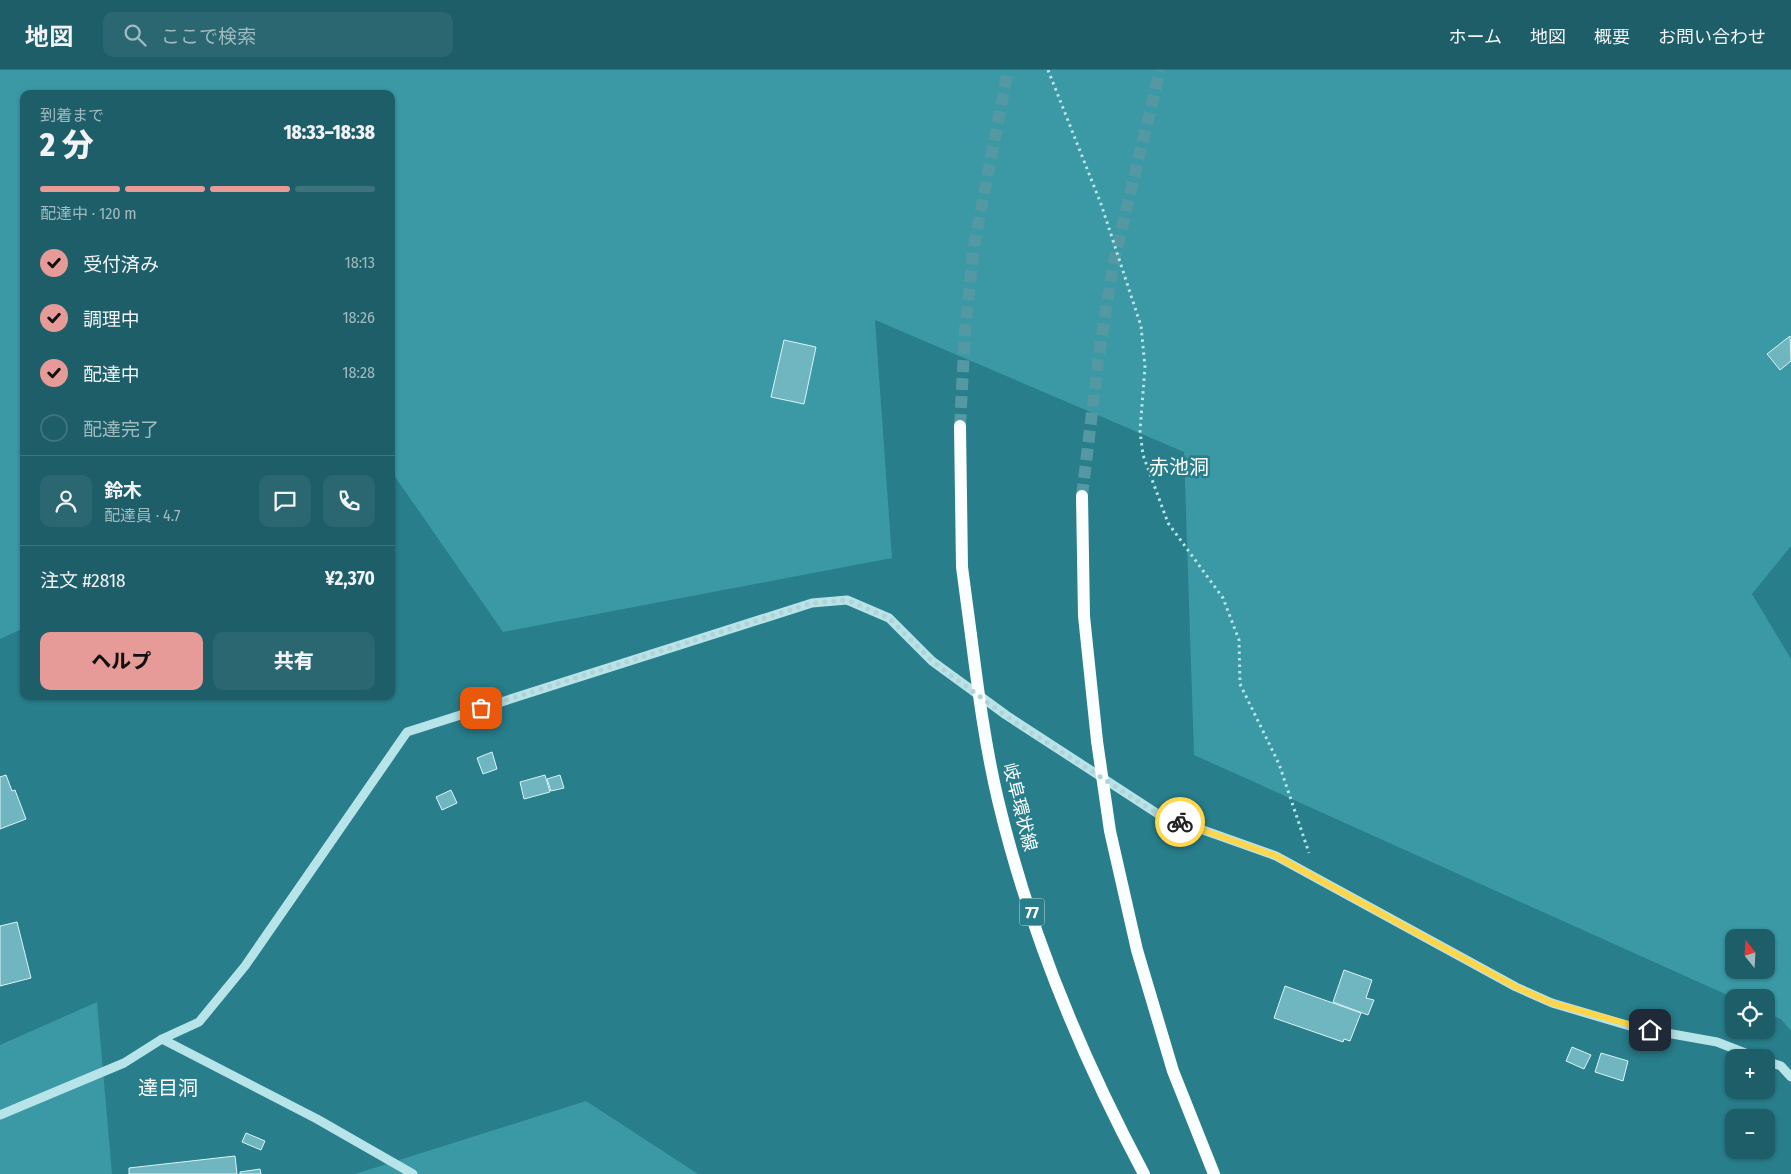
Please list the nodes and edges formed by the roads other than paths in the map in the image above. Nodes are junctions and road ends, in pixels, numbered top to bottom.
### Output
1 (960, 426) tunnel mouth
2 (1082, 496) tunnel mouth
3 (162, 1040) junction
4 (1735, 1049) edge
5 (1775, 1064) edge
6 (1791, 1077) edge
7 (0, 1115) edge
8 (413, 1174) edge
9 (1144, 1174) edge
10 (1214, 1174) edge

1 - 9 main road, 岐阜環状線 / 77, bridge
2 - 10 main road, bridge
3 - 4 street
3 - 7 street
3 - 8 street
5 - 6 street

